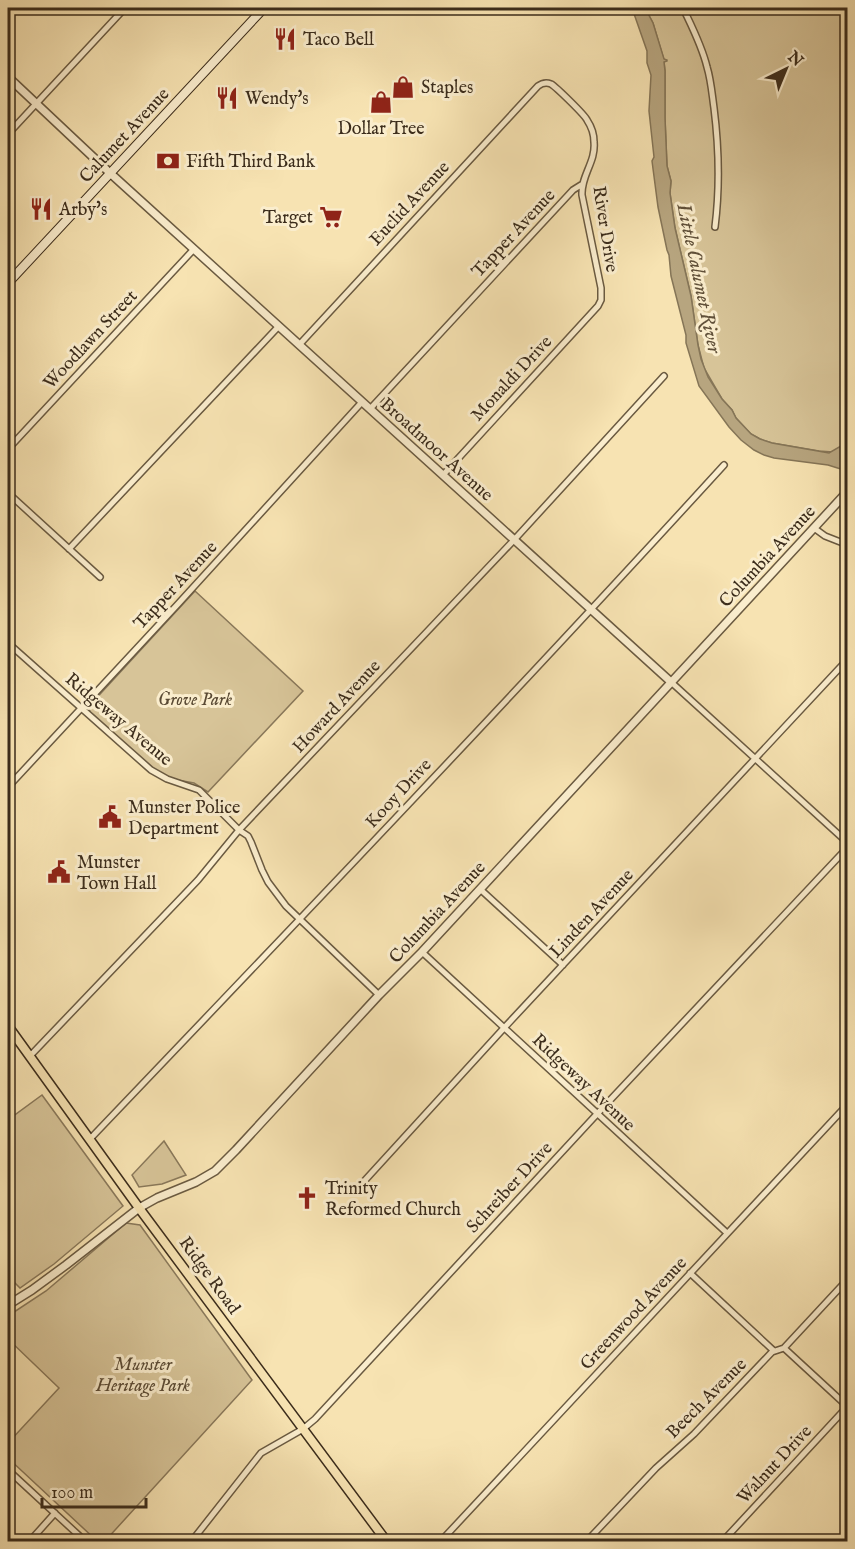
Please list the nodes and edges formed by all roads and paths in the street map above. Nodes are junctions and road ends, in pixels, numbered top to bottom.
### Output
1 (125, 8) edge
2 (264, 8) edge
3 (682, 8) edge
4 (8, 76) edge
5 (541, 83) joint
6 (36, 103) junction
7 (8, 134) edge
8 (110, 173) junction
9 (581, 185) junction
10 (715, 227) dead end
11 (194, 249) junction
12 (8, 283) edge
13 (601, 300) joint
14 (279, 326) junction
15 (299, 345) junction
16 (664, 376) dead end
17 (362, 402) junction
18 (370, 409) junction
19 (8, 449) edge
20 (724, 465) dead end
21 (442, 475) junction
22 (848, 491) edge
23 (8, 493) edge
24 (814, 528) junction
25 (514, 540) junction
26 (848, 545) edge
27 (69, 549) junction
28 (100, 577) dead end
29 (592, 610) junction
30 (8, 642) edge
31 (848, 659) edge
32 (671, 682) junction
33 (81, 708) junction
34 (756, 759) junction
35 (8, 787) edge
36 (239, 830) junction
37 (848, 845) edge
38 (480, 889) junction
39 (301, 918) junction
40 (422, 952) junction
41 (563, 965) junction
42 (379, 995) junction
43 (8, 1026) edge
44 (504, 1028) junction
45 (30, 1056) junction
46 (848, 1104) edge
47 (597, 1114) junction
48 (90, 1139) junction
49 (357, 1189) dead end
50 (139, 1208) junction
51 (727, 1233) junction
52 (690, 1273) junction
53 (848, 1279) edge
54 (8, 1305) edge
55 (784, 1348) junction
56 (774, 1351) junction
57 (847, 1407) edge
58 (303, 1429) junction
59 (8, 1470) edge
60 (56, 1514) junction
61 (381, 1534) junction
62 (29, 1542) edge
63 (86, 1542) edge
64 (191, 1542) edge
65 (371, 1542) edge
66 (387, 1542) edge
67 (440, 1542) edge
68 (586, 1542) edge
69 (722, 1542) edge

1 - 6 street
2 - 8 main road, Calumet Avenue
3 - 10 street
4 - 6 street, Broadmoor Avenue
5 - 9 street, River Drive
5 - 15 street, Euclid Avenue
6 - 7 street
6 - 8 street, Broadmoor Avenue
8 - 11 street, Broadmoor Avenue
8 - 12 main road, Calumet Avenue
9 - 13 street, River Drive
9 - 18 street, Tapper Avenue
11 - 14 street, Broadmoor Avenue
11 - 19 street, Woodlawn Street
13 - 21 street, Monaldi Drive
14 - 15 street, Broadmoor Avenue
14 - 27 street
15 - 17 street, Broadmoor Avenue
16 - 25 street, Howard Avenue
17 - 18 street, Broadmoor Avenue
17 - 33 street, Tapper Avenue
18 - 21 street, Broadmoor Avenue
20 - 29 street, Kooy Drive
21 - 25 street, Broadmoor Avenue
22 - 24 street, Columbia Avenue
23 - 27 street
24 - 26 street
24 - 32 street, Columbia Avenue
25 - 29 street, Broadmoor Avenue
25 - 36 street, Howard Avenue
27 - 28 street
29 - 32 street, Broadmoor Avenue
29 - 39 street, Kooy Drive
30 - 33 street, Ridgeway Avenue
31 - 34 street, Linden Avenue
32 - 34 street, Broadmoor Avenue
32 - 38 street, Columbia Avenue
33 - 35 street, Tapper Avenue
33 - 36 street, Ridgeway Avenue
34 - 37 street, Broadmoor Avenue
34 - 41 street, Linden Avenue
36 - 39 street, Ridgeway Avenue
36 - 45 street, Howard Avenue
37 - 47 street, Schreiber Drive
38 - 40 street, Columbia Avenue
38 - 41 street
39 - 42 street, Ridgeway Avenue
39 - 48 street, Kooy Drive
40 - 42 street, Columbia Avenue
40 - 44 street, Ridgeway Avenue
41 - 44 street, Linden Avenue
42 - 50 street, Columbia Avenue
43 - 45 main road, Ridge Road
44 - 47 street, Ridgeway Avenue
44 - 49 street, Linden Avenue
45 - 48 main road, Ridge Road
46 - 51 street, Greenwood Avenue
47 - 51 street, Ridgeway Avenue
47 - 58 street, Schreiber Drive
48 - 50 main road, Ridge Road
50 - 54 street, Columbia Avenue
50 - 58 main road, Ridge Road
51 - 52 street, Greenwood Avenue
52 - 56 street
52 - 67 street, Greenwood Avenue
53 - 55 street
55 - 56 street, Beech Avenue
55 - 57 street
56 - 68 street, Beech Avenue
57 - 69 street, Walnut Drive
58 - 61 main road, Ridge Road
58 - 64 street, Schreiber Drive
59 - 60 street
60 - 62 street
60 - 63 street
61 - 65 street
61 - 66 main road, Ridge Road

